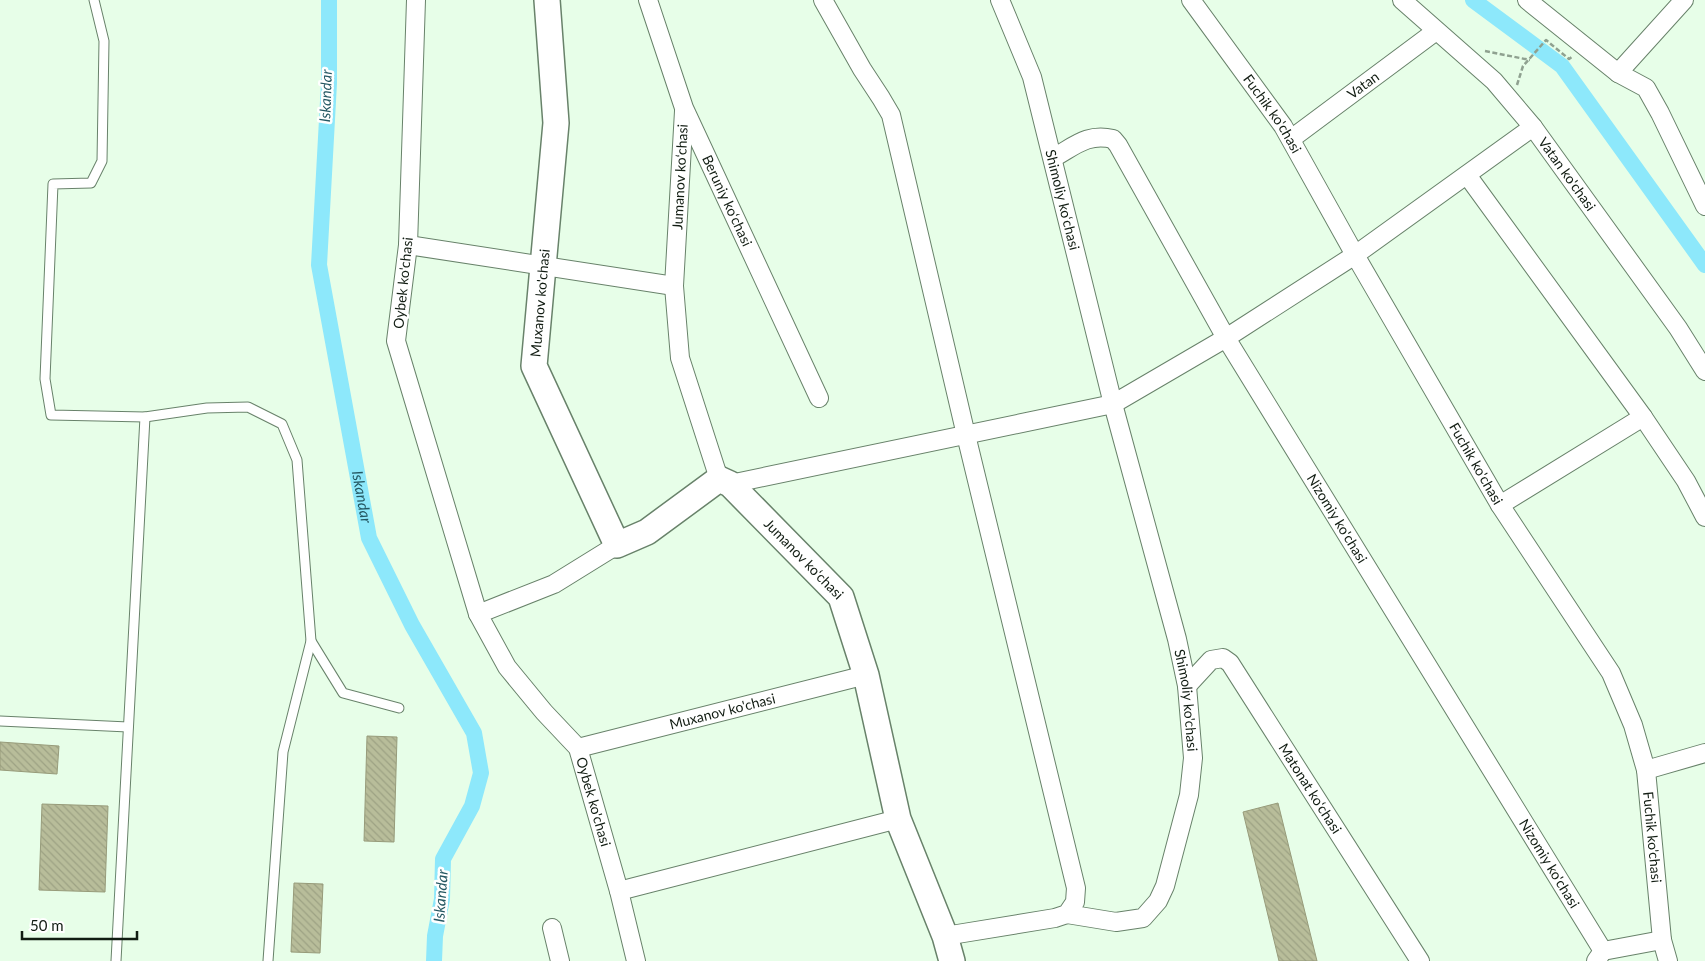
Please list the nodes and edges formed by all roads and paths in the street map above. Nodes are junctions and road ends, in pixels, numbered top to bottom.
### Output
1 (94, 0) edge
2 (416, 0) edge
3 (547, 0) edge
4 (648, 0) edge
5 (823, 0) edge
6 (1000, 0) edge
7 (1191, 0) edge
8 (1402, 0) edge
9 (1526, 0) edge
10 (1684, 0) edge
11 (1436, 31) junction
12 (1569, 59) dead end
13 (1618, 73) junction
14 (1516, 106) junction
15 (684, 108) junction
16 (1533, 127) junction
17 (1290, 139) junction
18 (1053, 158) junction
19 (1467, 175) junction
20 (1705, 206) edge
21 (408, 245) junction
22 (1355, 255) junction
23 (544, 265) junction
24 (674, 286) junction
25 (1226, 338) junction
26 (1705, 371) edge
27 (820, 398) dead end
28 (1112, 404) junction
29 (144, 417) junction
30 (1643, 417) junction
31 (966, 435) junction
32 (725, 482) junction
33 (1500, 505) junction
34 (1705, 517) edge
35 (617, 545) junction
36 (478, 614) junction
37 (311, 641) junction
38 (866, 675) junction
39 (1187, 686) junction
40 (399, 708) dead end
41 (0, 721) edge
42 (128, 727) junction
43 (578, 748) junction
44 (1705, 753) edge
45 (1646, 770) junction
46 (898, 819) junction
47 (619, 891) junction
48 (1067, 914) junction
49 (552, 928) dead end
50 (945, 936) junction
51 (1662, 940) junction
52 (1599, 956) edge
53 (116, 961) edge
54 (268, 961) edge
55 (560, 961) edge
56 (636, 961) edge
57 (952, 961) edge
58 (1420, 961) edge
59 (1668, 961) edge

1 - 29 lane
2 - 21 street, Oybek ko'chasi
3 - 23 street, Muxanov ko'chasi
4 - 15 street, Beruniy ko‘chasi
5 - 31 street
6 - 18 street, Shimoliy ko‘chasi
7 - 17 street, Fuchik ko'chasi
8 - 11 street, Vatan ko'chasi
9 - 13 street
10 - 13 street
11 - 14 street, Vatan ko'chasi
11 - 17 street, Vatan
12 - 14 path
13 - 20 street
14 - 16 street, Vatan ko'chasi
15 - 24 street, Jumanov ko‘chasi
15 - 27 street, Beruniy ko‘chasi
16 - 19 street
16 - 26 street, Vatan ko'chasi
17 - 22 street, Fuchik ko'chasi
18 - 25 street, Nizomiy ko'chasi
18 - 28 street, Shimoliy ko‘chasi
19 - 22 street
19 - 30 street
21 - 23 street
21 - 36 street, Oybek ko'chasi
22 - 25 street
22 - 33 street, Fuchik ko'chasi
23 - 24 street
23 - 35 street, Muxanov ko'chasi
24 - 32 street, Jumanov ko‘chasi
25 - 28 street
25 - 52 street, Nizomiy ko'chasi
28 - 31 street
28 - 39 street, Shimoliy ko'chasi
29 - 37 lane
29 - 42 lane
30 - 33 street
30 - 34 street
31 - 32 street
31 - 48 street
32 - 35 street
32 - 38 street, Jumanov ko‘chasi
33 - 45 street, Fuchik ko'chasi
35 - 36 street
36 - 43 street, Oybek ko'chasi
37 - 40 lane
37 - 54 lane
38 - 43 street, Muxanov ko'chasi
38 - 46 street, Jumanov ko‘chasi
39 - 48 street, Shimoliy ko'chasi
39 - 58 street, Matonat ko‘chasi
41 - 42 lane
42 - 53 lane
43 - 47 street, Oybek ko'chasi
44 - 45 street
45 - 51 street, Fuchik ko'chasi
46 - 47 street
46 - 50 street, Jumanov ko‘chasi
47 - 56 street, Oybek ko'chasi
48 - 50 street
49 - 55 street
50 - 57 street, Jumanov ko‘chasi
51 - 52 street
51 - 59 street, Fuchik ko'chasi

